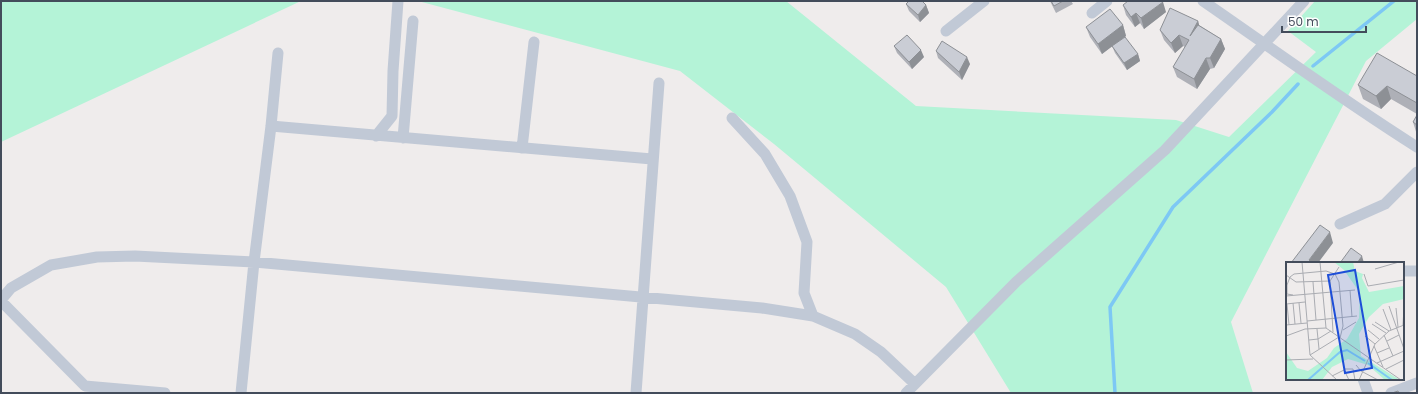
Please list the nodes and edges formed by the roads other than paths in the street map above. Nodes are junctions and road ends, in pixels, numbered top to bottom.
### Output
1 (398, 1) edge
2 (984, 1) edge
3 (1107, 1) edge
4 (1203, 1) edge
5 (1304, 1) edge
6 (1092, 13) dead end
7 (413, 21) dead end
8 (946, 31) dead end
9 (534, 42) dead end
10 (1265, 44) junction
11 (278, 53) dead end
12 (659, 83) dead end
13 (732, 118) dead end
14 (271, 126) junction
15 (376, 136) junction
16 (403, 138) junction
17 (1417, 147) edge
18 (522, 148) junction
19 (652, 159) junction
20 (1417, 172) edge
21 (1340, 224) dead end
22 (254, 262) junction
23 (1404, 271) edge
24 (1417, 271) edge
25 (644, 297) junction
26 (1, 300) edge
27 (812, 316) junction
28 (1363, 380) edge
29 (1417, 383) edge
30 (915, 384) junction
31 (84, 390) edge
32 (165, 393) edge
33 (241, 393) edge
34 (636, 393) edge
35 (906, 393) edge
36 (1368, 393) edge
37 (1391, 393) edge

1 - 15 street
2 - 8 street
3 - 6 street
4 - 10 street
5 - 10 street
7 - 16 street
9 - 18 street
10 - 17 street
10 - 30 street
11 - 14 street
12 - 19 street
13 - 27 street
14 - 15 street
14 - 22 street
15 - 16 street
16 - 18 street
18 - 19 street
19 - 25 street
20 - 21 street
22 - 25 street
22 - 26 street
22 - 33 street
23 - 24 street
25 - 27 street
25 - 34 street
26 - 31 street
27 - 30 street
28 - 36 street
29 - 37 street
30 - 35 street
31 - 32 street

